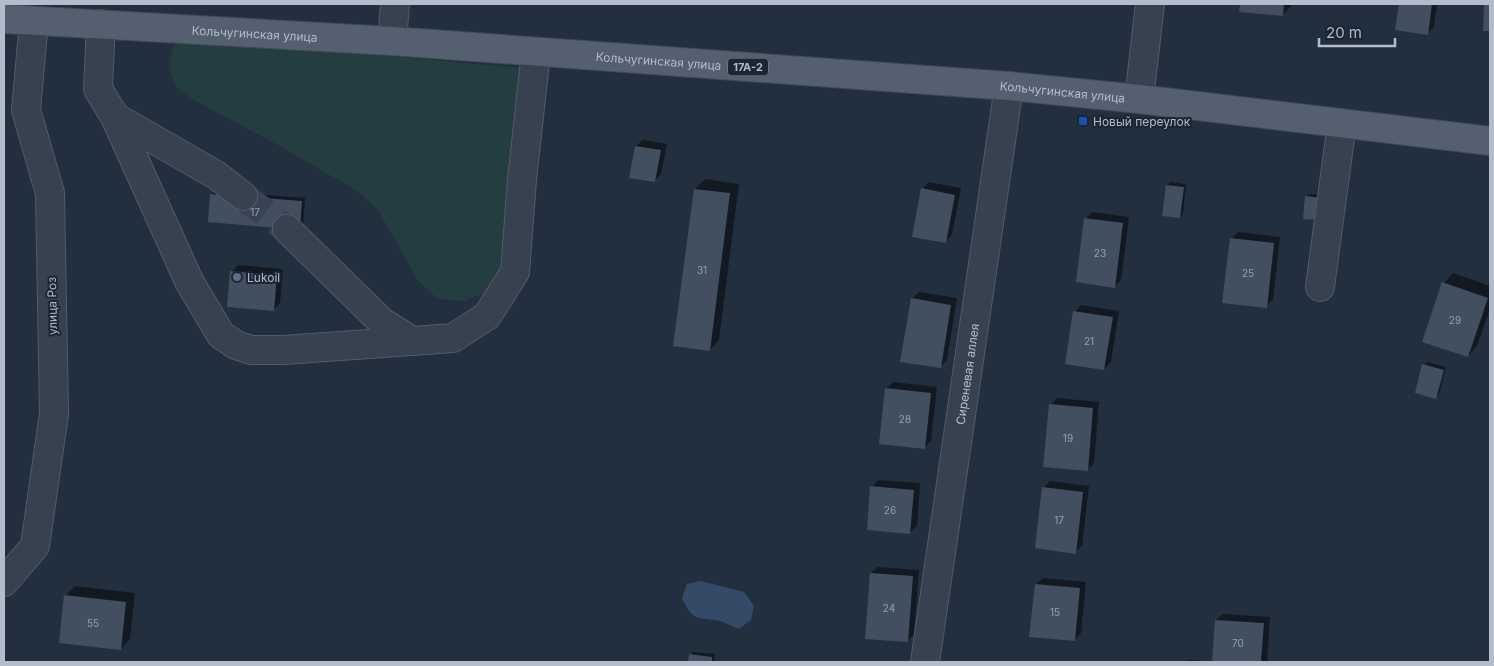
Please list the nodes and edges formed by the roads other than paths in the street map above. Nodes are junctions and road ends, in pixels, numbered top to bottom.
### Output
1 (395, 4) edge
2 (1150, 4) edge
3 (17, 16) edge
4 (101, 24) junction
5 (392, 41) junction
6 (536, 52) junction
7 (1009, 86) junction
8 (1139, 98) junction
9 (115, 117) junction
10 (1342, 123) junction
11 (1490, 141) edge
12 (243, 196) tunnel mouth
13 (287, 229) tunnel mouth
14 (1320, 287) dead end
15 (412, 341) junction
16 (4, 582) edge
17 (925, 662) edge

1 - 5 street
2 - 8 street
3 - 4 main road, Кольчугинская улица / 17А-2
3 - 16 street, улица Роз
4 - 5 main road, Кольчугинская улица / 17А-2
4 - 9 street
5 - 6 main road, Кольчугинская улица / 17А-2
6 - 7 main road, Кольчугинская улица / 17А-2
6 - 15 street
7 - 8 main road, Кольчугинская улица / 17А-2
7 - 17 street, Сиреневая аллея
8 - 10 main road, Кольчугинская улица / 17А-2
9 - 12 street
9 - 15 street
10 - 11 main road, Кольчугинская улица / 17А-2
10 - 14 street
13 - 15 street

